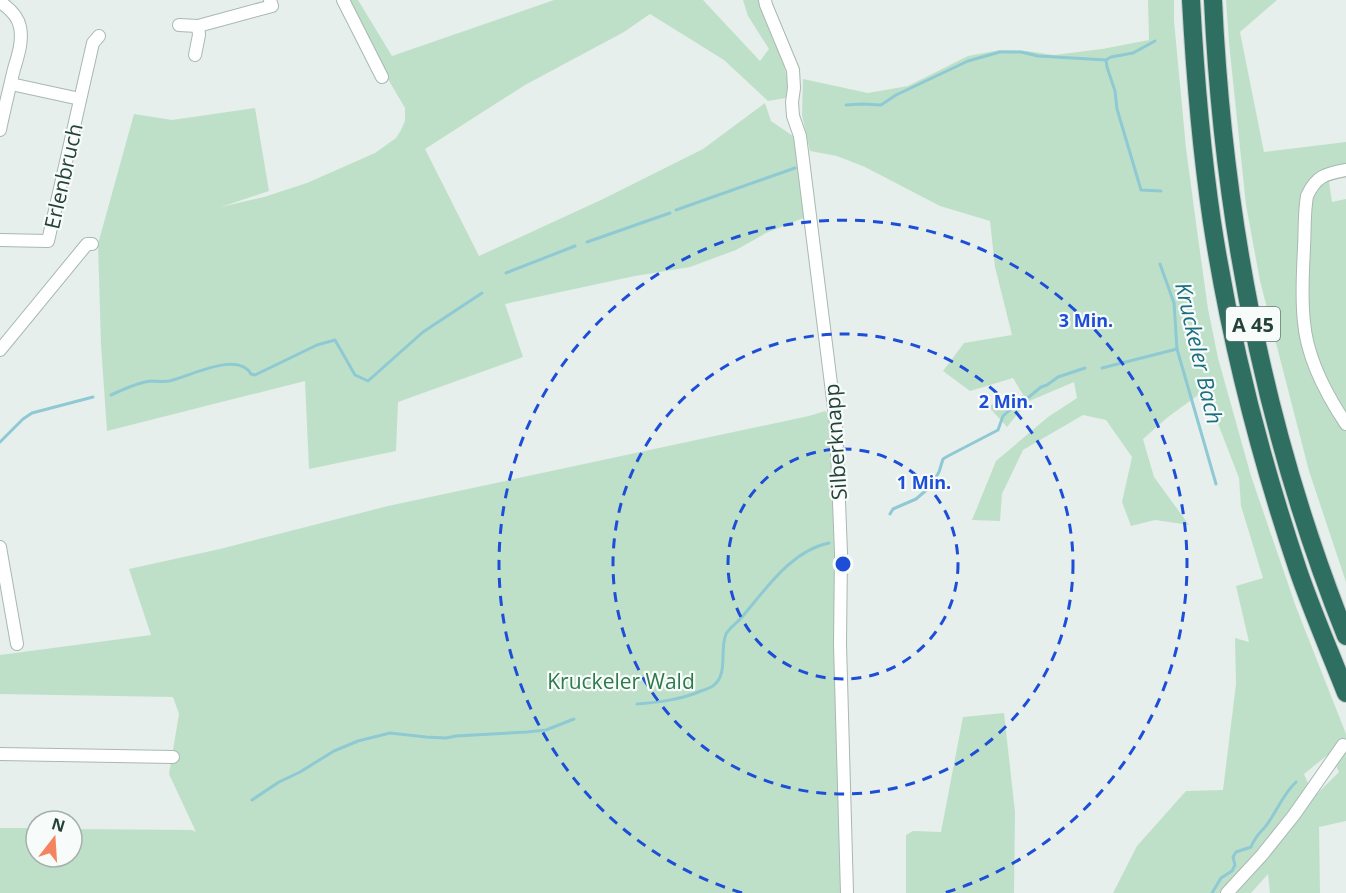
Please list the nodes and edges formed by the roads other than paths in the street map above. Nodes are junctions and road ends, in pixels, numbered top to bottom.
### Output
1 (270, 0) edge
2 (343, 0) edge
3 (765, 0) edge
4 (1191, 0) edge
5 (1213, 0) edge
6 (0, 2) edge
7 (178, 25) dead end
8 (198, 26) junction
9 (99, 36) dead end
10 (195, 55) dead end
11 (382, 77) dead end
12 (11, 84) junction
13 (80, 99) junction
14 (1, 122) edge
15 (1346, 170) edge
16 (0, 240) edge
17 (89, 244) dead end
18 (0, 350) edge
19 (1346, 424) edge
20 (0, 546) edge
21 (4, 595) edge
22 (1346, 636) edge
23 (16, 644) dead end
24 (1346, 693) edge
25 (1343, 745) dead end
26 (0, 754) edge
27 (173, 757) dead end
28 (847, 893) edge
29 (1227, 893) edge

1 - 8 street
2 - 11 street
3 - 28 street, Silberknapp
4 - 24 highway, A 45
5 - 22 highway, A 45
6 - 12 street
7 - 8 street
8 - 10 street
9 - 13 street, Erlenbruch
12 - 13 street, Erlenbruch
12 - 14 street
13 - 16 street, Erlenbruch
15 - 19 street
17 - 18 street
20 - 21 street
21 - 23 street
25 - 29 street
26 - 27 street

